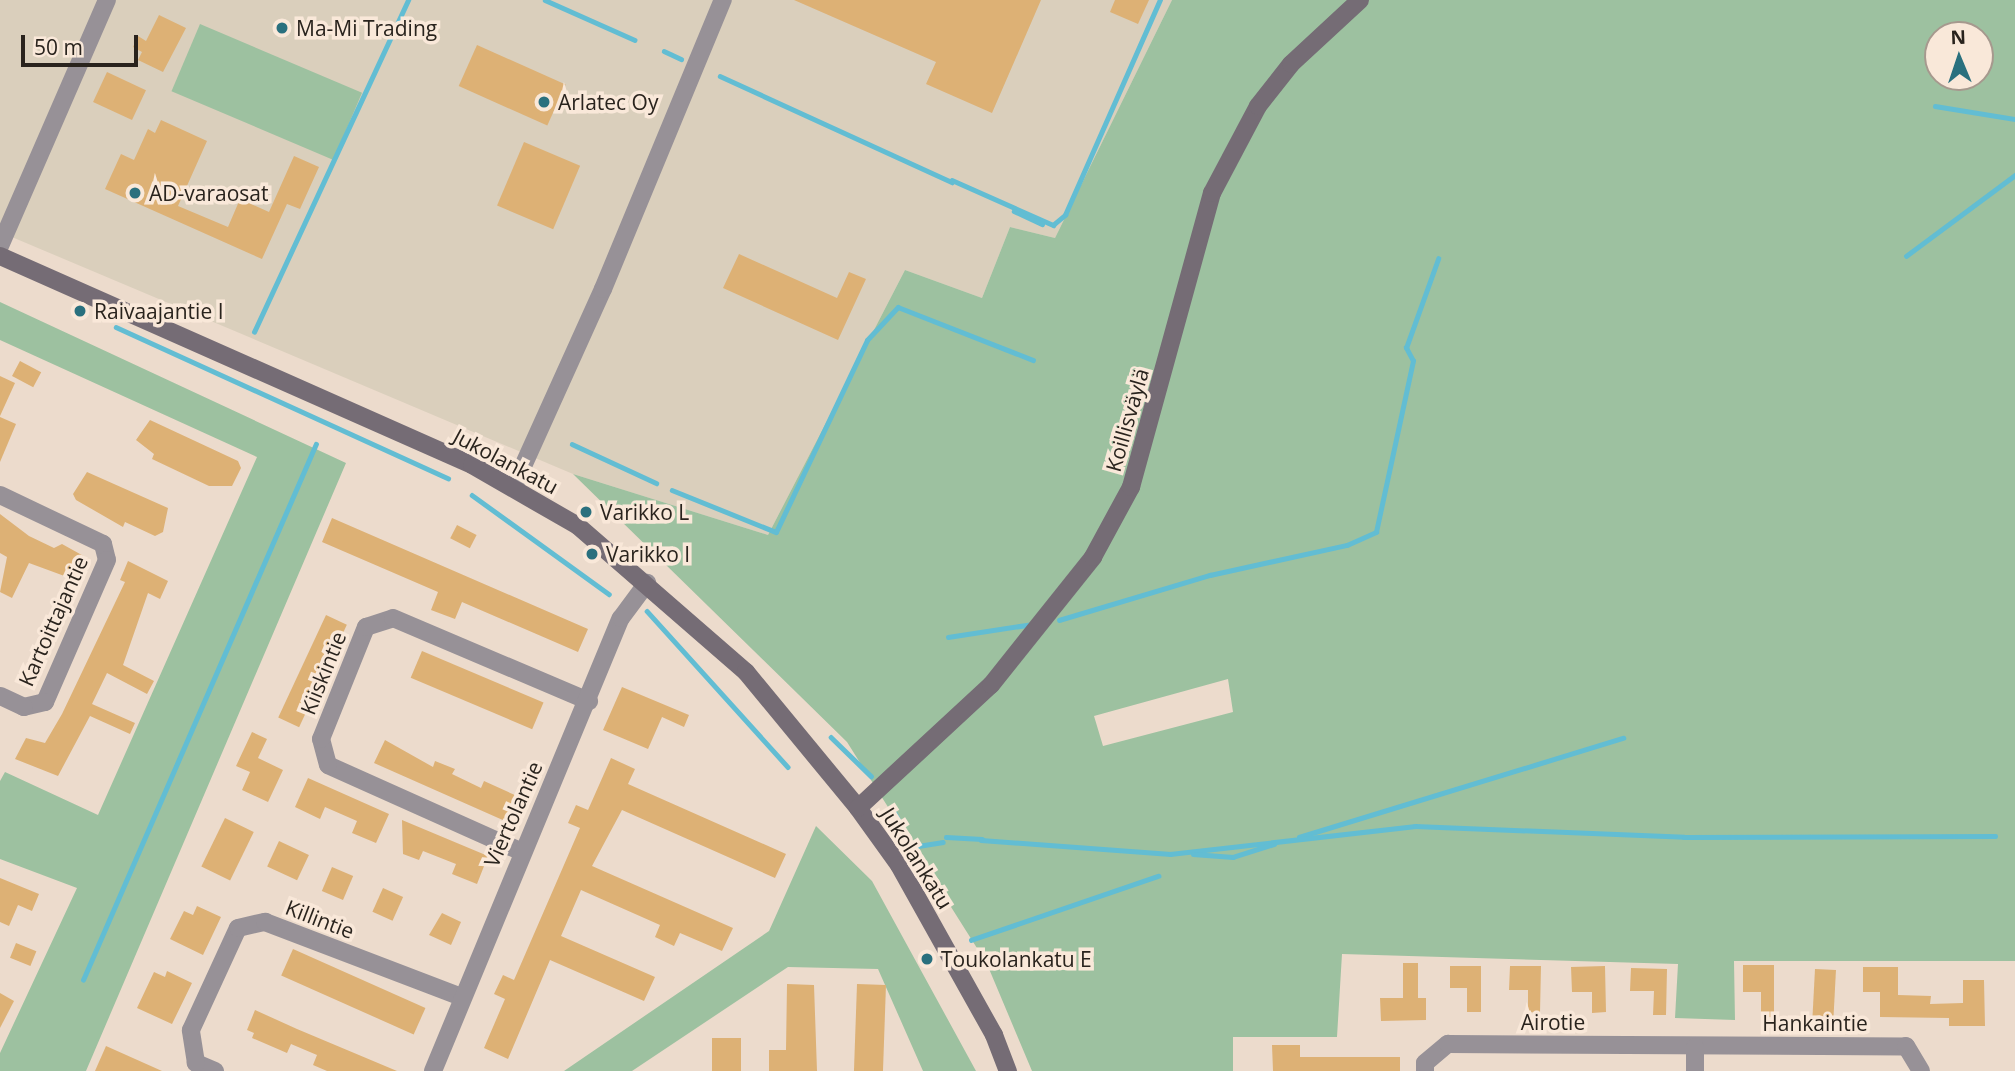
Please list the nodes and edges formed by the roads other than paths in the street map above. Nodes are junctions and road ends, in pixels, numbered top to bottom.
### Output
1 (107, 0) edge
2 (723, 0) edge
3 (1360, 0) edge
4 (0, 246) edge
5 (0, 256) edge
6 (514, 486) junction
7 (0, 495) edge
8 (647, 583) junction
9 (0, 696) edge
10 (589, 701) junction
11 (859, 808) junction
12 (520, 851) junction
13 (461, 997) junction
14 (1695, 1047) junction
15 (215, 1071) edge
16 (433, 1071) edge
17 (1007, 1071) edge
18 (1425, 1071) edge
19 (1695, 1071) edge
20 (1921, 1071) edge

1 - 4 street
2 - 6 street
3 - 11 main road, Koillisväylä
5 - 6 main road, Jukolankatu
6 - 8 main road, Jukolankatu
7 - 9 street, Kartoittajantie
8 - 10 street, Viertolantie
8 - 11 main road, Jukolankatu
10 - 12 street, Viertolantie
10 - 12 street, Kiiskintie
11 - 17 main road, Jukolankatu
12 - 13 street, Viertolantie
13 - 15 street, Killintie
13 - 16 street, Viertolantie
14 - 18 street, Airotie
14 - 19 street
14 - 20 street, Hankaintie

